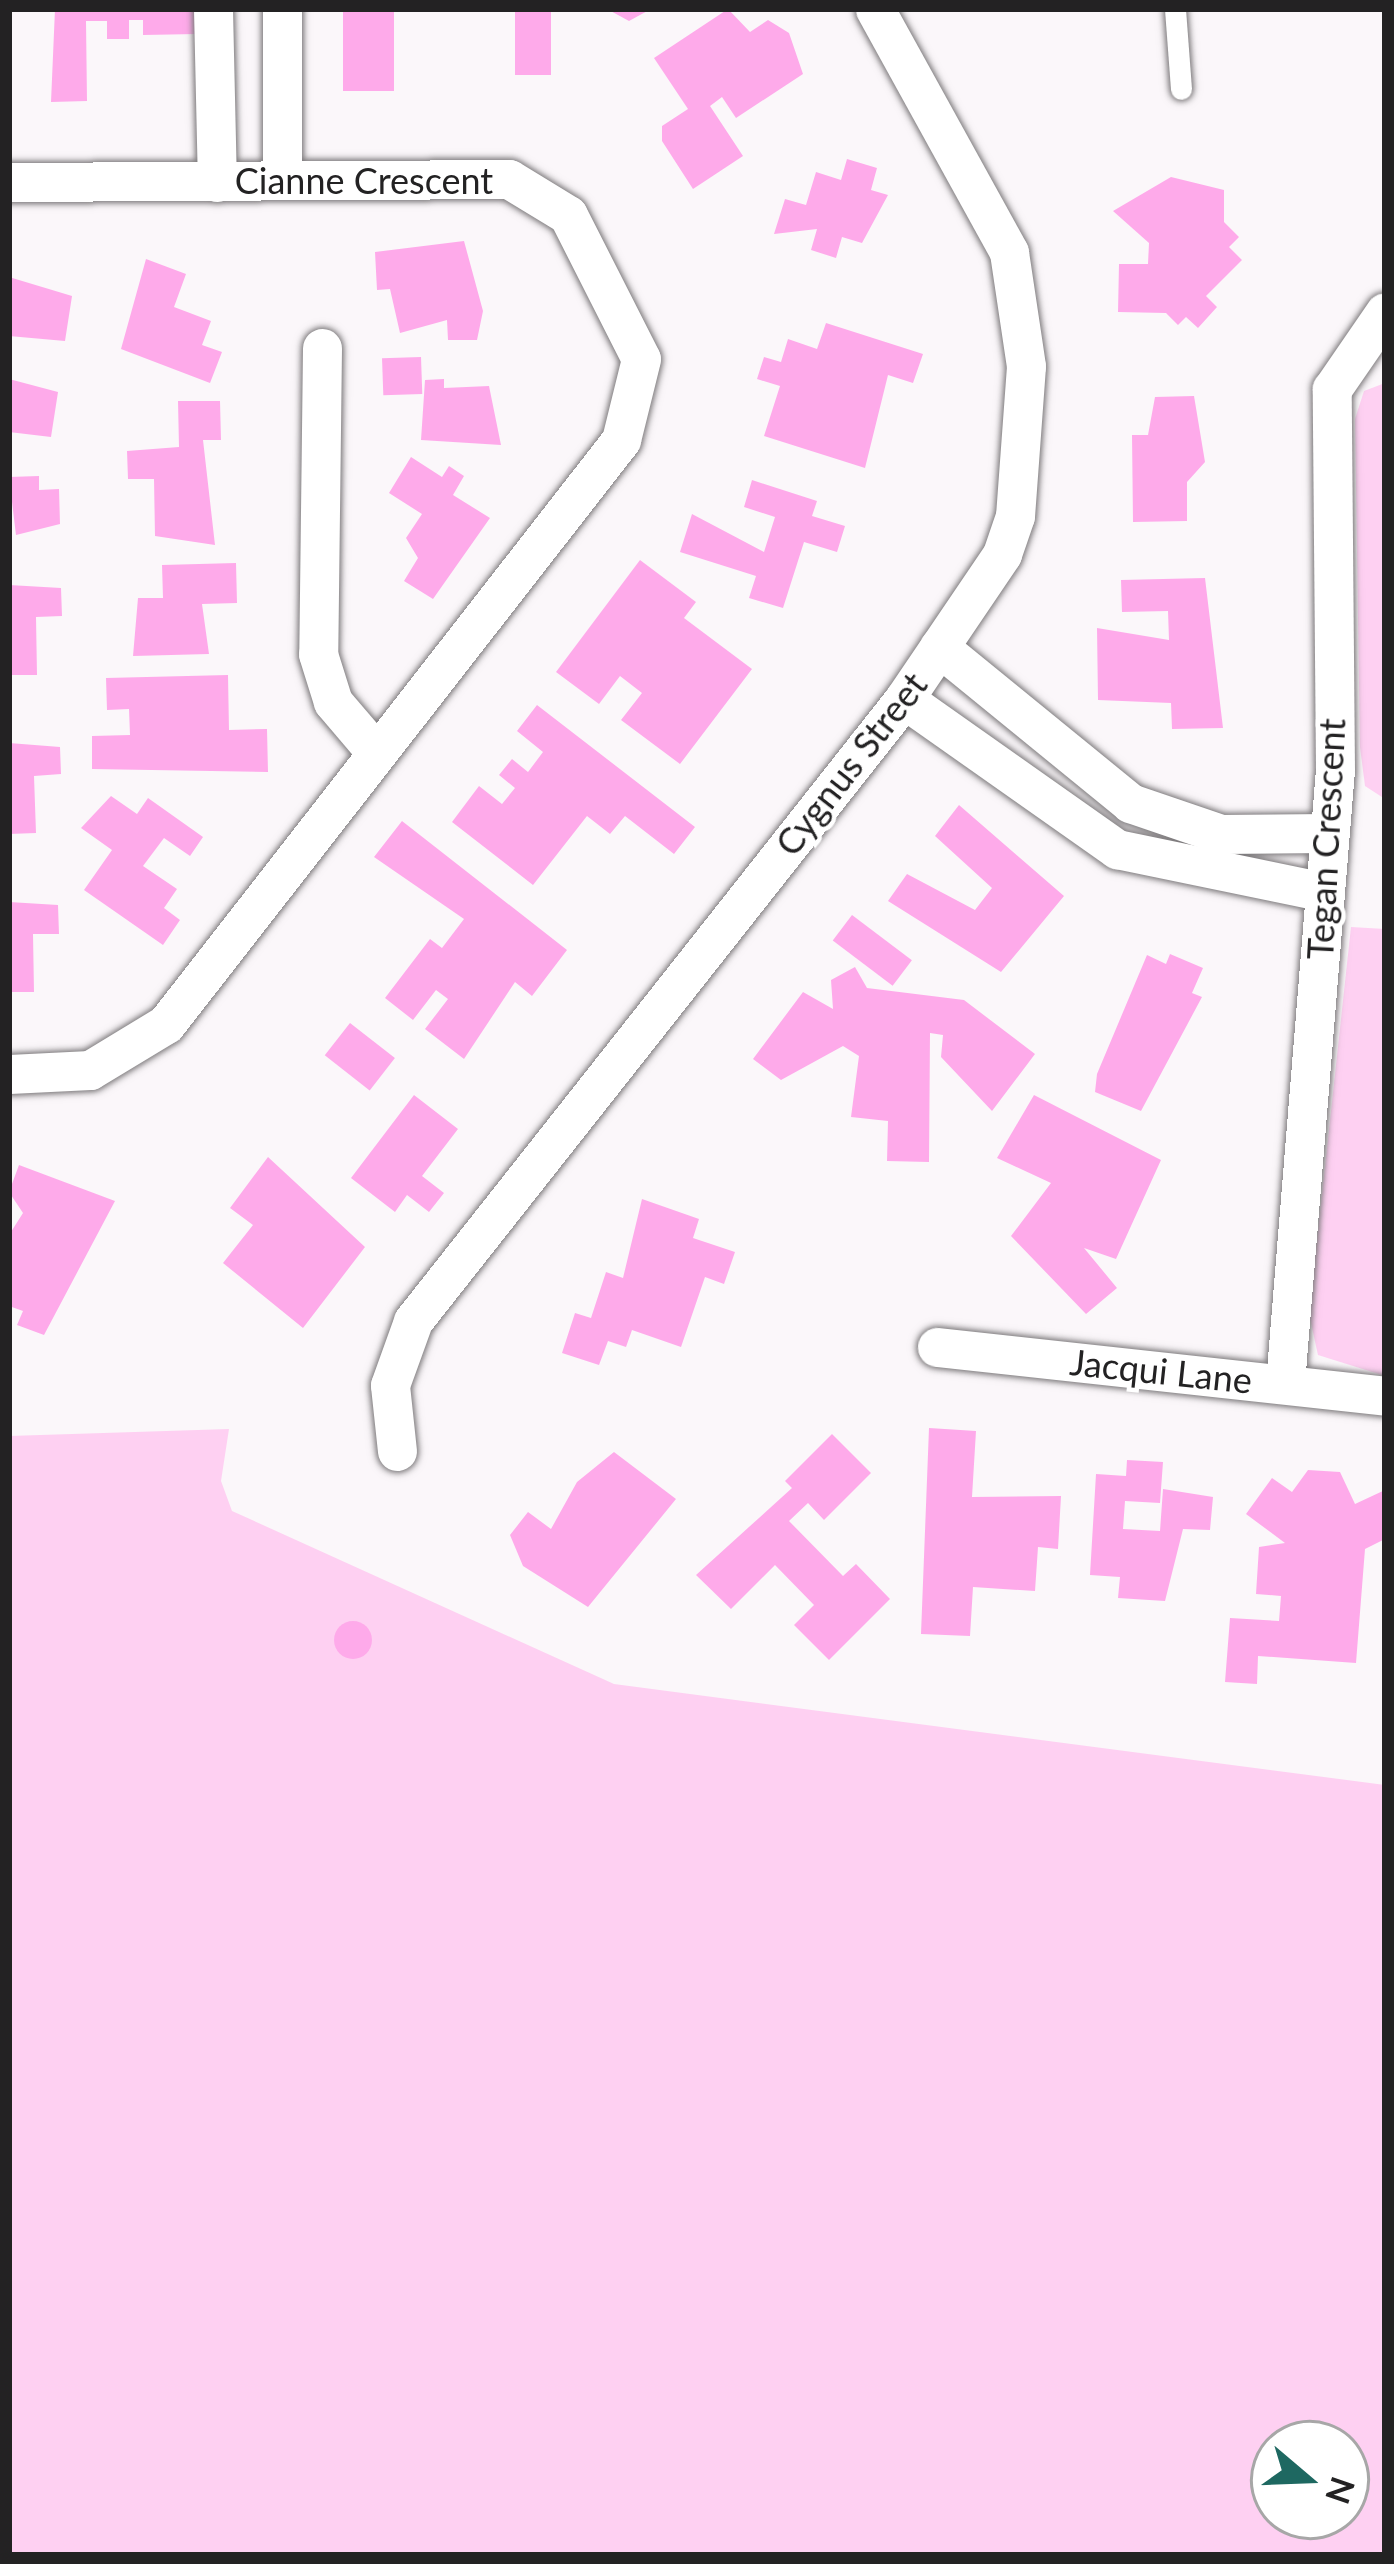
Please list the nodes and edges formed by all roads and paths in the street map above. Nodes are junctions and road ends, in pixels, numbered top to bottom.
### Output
1 (213, 9) edge
2 (282, 9) edge
3 (875, 9) edge
4 (1174, 9) edge
5 (1181, 89) dead end
6 (282, 178) junction
7 (9, 182) edge
8 (217, 182) junction
9 (1385, 311) edge
10 (322, 348) dead end
11 (939, 647) junction
12 (904, 699) junction
13 (374, 750) junction
14 (1327, 833) junction
15 (1324, 892) junction
16 (9, 1074) edge
17 (937, 1347) dead end
18 (1285, 1383) junction
19 (1385, 1396) edge
20 (397, 1451) dead end

1 - 8 street
2 - 6 street
3 - 11 street, Cygnus Street
4 - 5 lane
6 - 8 street, Cianne Crescent
6 - 13 street, Cianne Crescent
7 - 8 street, Cianne Crescent
9 - 14 street, Tegan Crescent
10 - 13 street
11 - 12 street, Cygnus Street
11 - 14 street
12 - 15 street
12 - 20 street, Cygnus Street
13 - 16 street, Cianne Crescent
14 - 15 street, Tegan Crescent
15 - 18 street, Tegan Crescent
17 - 18 street, Jacqui Lane
18 - 19 street, Jacqui Lane

